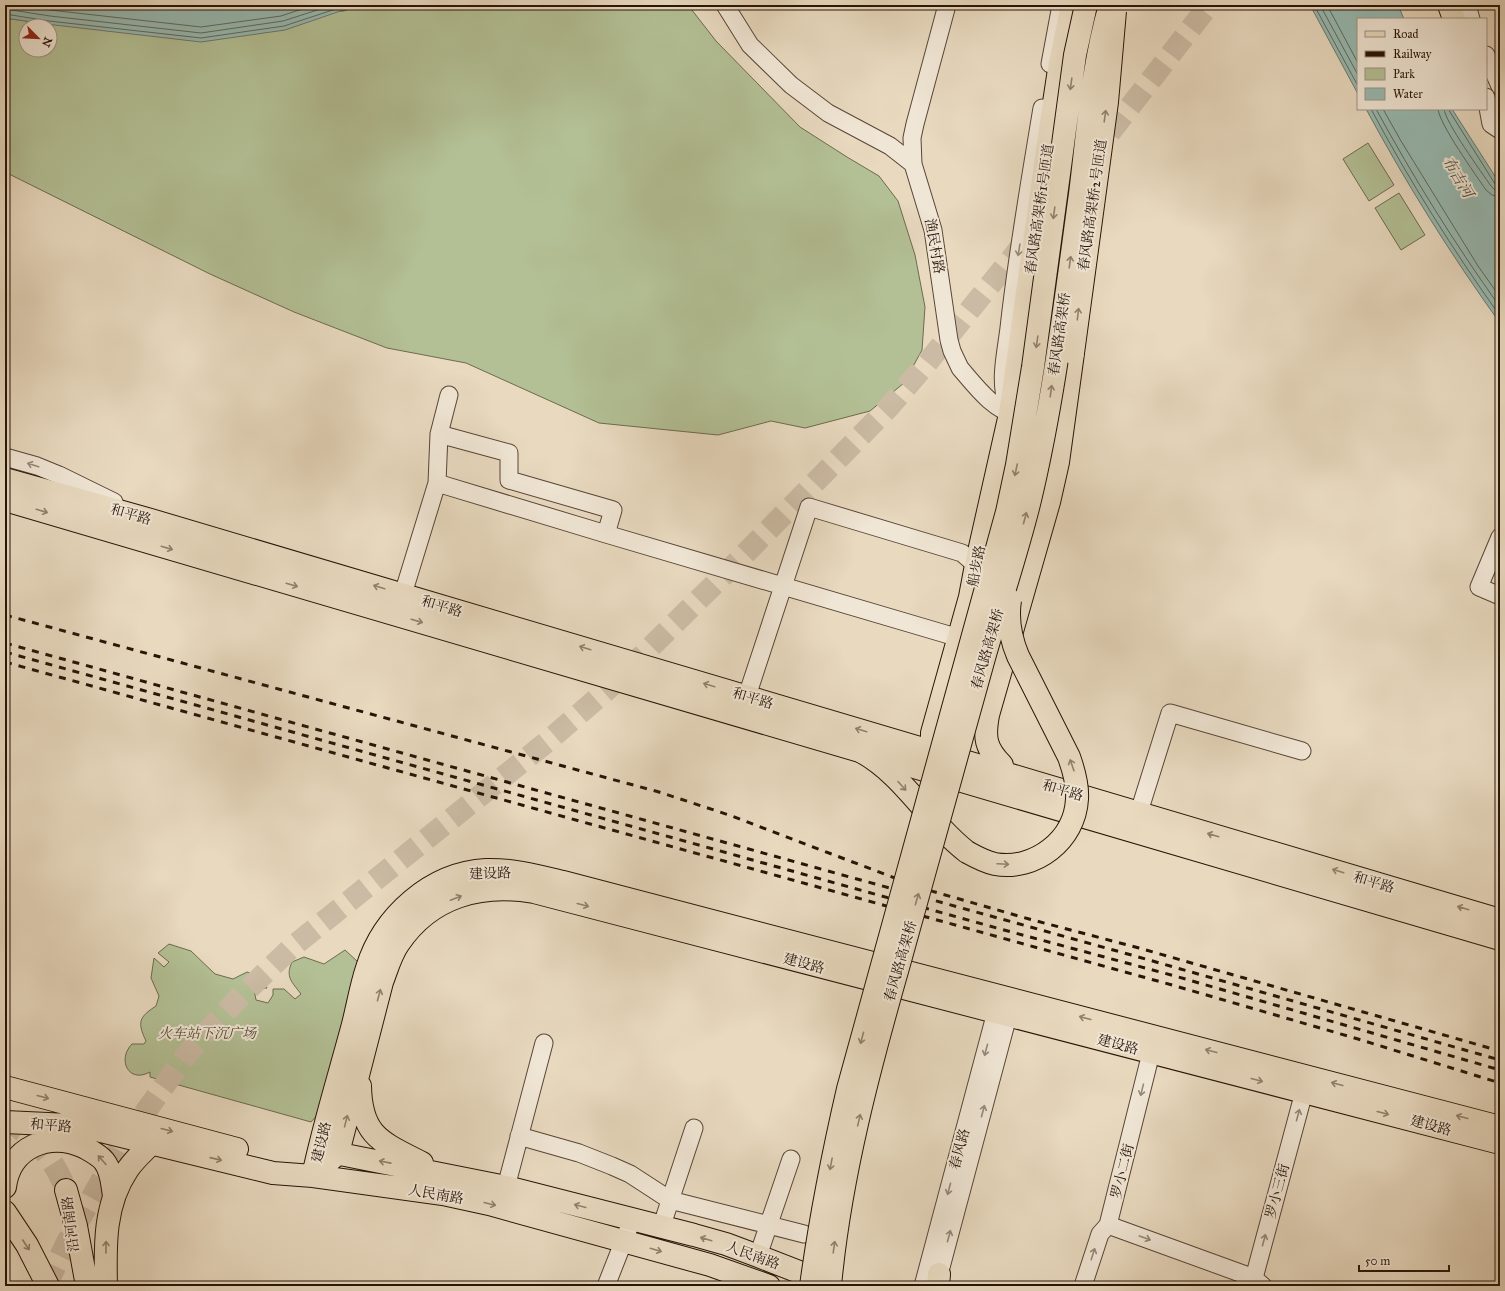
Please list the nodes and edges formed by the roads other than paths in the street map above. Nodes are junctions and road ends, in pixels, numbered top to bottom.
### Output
1 (725, 5) edge
2 (947, 5) edge
3 (1060, 5) edge
4 (1072, 5) edge
5 (1086, 5) edge
6 (1110, 5) edge
7 (1116, 5) edge
8 (1450, 5) edge
9 (1467, 5) edge
10 (1455, 18) edge
11 (1471, 18) edge
12 (1487, 57) edge
13 (1500, 86) edge
14 (1487, 102) edge
15 (1500, 130) edge
16 (913, 164) junction
17 (449, 395) dead end
18 (1010, 414) junction
19 (1062, 429) junction
20 (439, 434) junction
21 (5, 456) edge
22 (5, 479) edge
23 (436, 483) junction
24 (5, 500) edge
25 (144, 518) junction
26 (1043, 526) junction
27 (606, 534) junction
28 (1500, 537) edge
29 (1016, 551) junction
30 (976, 565) junction
31 (783, 586) junction
32 (403, 594) junction
33 (1500, 596) edge
34 (970, 597) junction
35 (1018, 611) junction
36 (949, 635) junction
37 (945, 686) junction
38 (747, 696) junction
39 (992, 702) junction
40 (937, 715) junction
41 (898, 741) junction
42 (932, 751) junction
43 (1302, 751) dead end
44 (862, 752) junction
45 (1002, 765) junction
46 (946, 777) junction
47 (1025, 779) junction
48 (1139, 812) junction
49 (1500, 920) edge
50 (1500, 939) edge
51 (1002, 1014) junction
52 (544, 1043) dead end
53 (1152, 1053) junction
54 (359, 1067) junction
55 (5, 1087) edge
56 (1304, 1092) junction
57 (5, 1122) edge
58 (1500, 1127) edge
59 (694, 1128) dead end
60 (97, 1130) joint
61 (519, 1136) junction
62 (1500, 1143) edge
63 (151, 1144) junction
64 (328, 1151) junction
65 (791, 1159) dead end
66 (444, 1174) junction
67 (313, 1176) junction
68 (5, 1187) edge
69 (506, 1187) junction
70 (114, 1196) junction
71 (670, 1200) junction
72 (6, 1211) edge
73 (632, 1220) junction
74 (1108, 1225) junction
75 (768, 1226) junction
76 (661, 1228) junction
77 (804, 1234) dead end
78 (624, 1241) junction
79 (758, 1256) junction
80 (1258, 1282) edge
81 (934, 1283) edge
82 (765, 1285) edge
83 (48, 1286) edge
84 (77, 1286) edge
85 (87, 1286) edge
86 (106, 1286) edge
87 (606, 1286) edge
88 (811, 1286) edge
89 (830, 1286) edge
90 (835, 1286) edge
91 (1083, 1286) edge

1 - 16 street
2 - 16 street, 渔民村路
3 -> 18 street
4 - 18 main road, 春风路高架桥1号匝道
5 -> 88 main road, 春风路高架桥, bridge
29 -> 6 main road, 春风路高架桥, bridge
19 -> 7 main road, 春风路高架桥2号匝道, bridge
8 - 10 main road
9 - 11 street
12 - 13 street
14 - 15 street
16 - 18 street, 渔民村路
17 - 20 street
18 - 19 street, 渔民村路
18 - 30 main road, 船步路
19 - 26 main road
20 - 23 street
20 - 27 street
25 -> 21 street
22 - 25 main road, 和平路
23 - 27 street
23 - 32 street
24 -> 44 main road, 和平路
32 -> 25 main road, 和平路
26 - 35 main road
26 - 45 main road
27 - 31 street
28 - 33 street
44 -> 29 main road, bridge
89 -> 29 main road, 春风路高架桥, bridge
30 - 31 street
30 - 34 main road, 船步路
30 - 36 main road
31 - 36 street
31 - 38 street
38 -> 32 main road, 和平路
34 - 35 main road
34 - 37 main road, 船步路
35 - 39 main road
36 - 41 main road
37 - 39 main road
37 - 40 main road, 船步路
41 -> 38 main road, 和平路
39 - 45 main road
40 - 41 main road
40 - 42 main road
41 - 42 main road, 和平路
42 - 46 main road
42 - 47 main road, 和平路
43 - 48 street
44 - 46 main road, 和平路
45 - 47 main road
46 - 50 main road, 和平路
47 - 48 main road, 和平路
49 -> 48 main road, 和平路
51 - 53 main road, 建设路
54 -> 51 main road, 建设路
51 - 81 street, 春风路
52 - 61 street
53 -> 56 main road, 建设路
53 -> 74 street, 罗小二街
64 -> 54 main road, 建设路
54 - 66 main road
55 -> 67 main road
56 -> 62 main road, 建设路
80 -> 56 street, 罗小三街
57 - 60 main road, 和平路
58 -> 64 main road, 建设路
59 - 71 street
60 - 63 main road, 人民南路
61 - 69 street
61 - 71 street
63 -> 67 main road, 人民南路
63 - 70 main road
66 -> 64 main road, 人民南路
64 - 67 main road, 建设路
65 - 75 street
66 - 69 main road, 人民南路
67 -> 78 main road, 人民南路
70 -> 68 main road
73 -> 69 main road, 人民南路
86 -> 70 main road
71 - 75 street
71 - 76 street
72 -> 83 main road
73 - 76 main road, 人民南路
73 - 78 street
74 -> 80 street
91 -> 74 street, 罗小二街
75 - 77 street
75 - 79 street
79 -> 76 main road, 人民南路
78 -> 82 main road, 人民南路
78 - 87 street
79 - 90 main road, 人民南路
84 - 85 main road, 沿河南路

